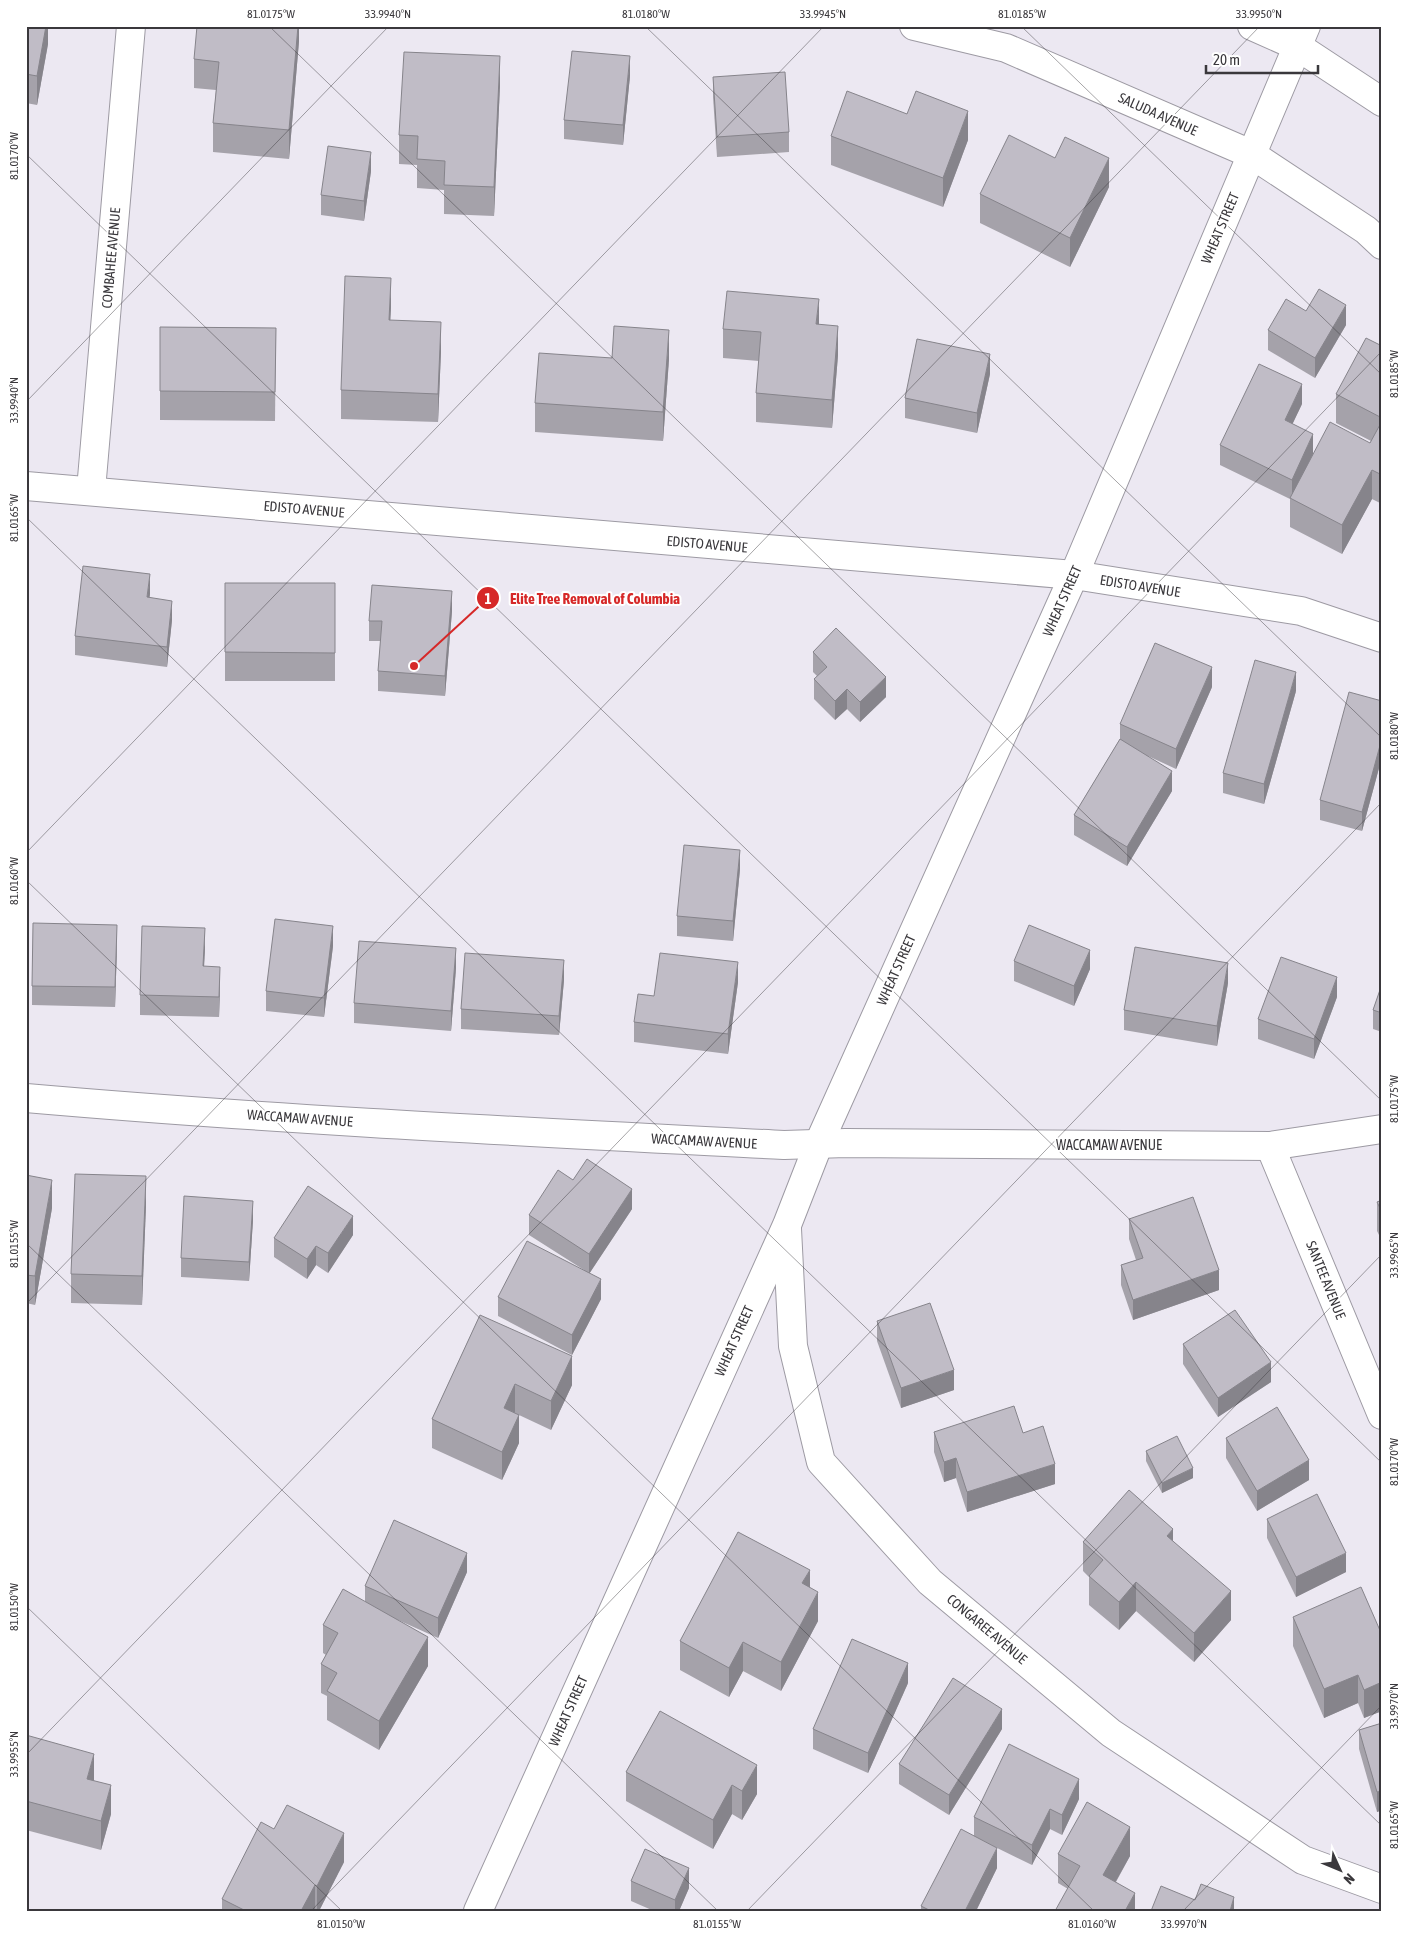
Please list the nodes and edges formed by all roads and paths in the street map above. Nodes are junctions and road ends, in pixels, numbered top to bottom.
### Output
1 (131, 26) edge
2 (914, 26) edge
3 (1252, 26) edge
4 (1302, 36) edge
5 (1382, 102) edge
6 (1251, 154) junction
7 (1382, 245) edge
8 (26, 486) edge
9 (92, 490) junction
10 (1074, 575) junction
11 (1382, 638) edge
12 (26, 1098) edge
13 (1382, 1129) edge
14 (818, 1143) junction
15 (1270, 1146) junction
16 (787, 1225) junction
17 (1382, 1415) edge
18 (1382, 1889) edge
19 (478, 1911) edge

1 - 9 street, COMBAHEE AVENUE
2 - 6 street, SALUDA AVENUE
3 - 4 street
4 - 5 street
4 - 6 street, WHEAT STREET
6 - 7 street, SALUDA AVENUE
6 - 10 street, WHEAT STREET
8 - 9 street, EDISTO AVENUE
9 - 10 street, EDISTO AVENUE
10 - 11 street, EDISTO AVENUE
10 - 14 street, WHEAT STREET
12 - 14 street, WACCAMAW AVENUE
13 - 15 street, WACCAMAW AVENUE
14 - 15 street, WACCAMAW AVENUE
14 - 16 street, WHEAT STREET
15 - 17 street, SANTEE AVENUE
16 - 18 street, CONGAREE AVENUE
16 - 19 street, WHEAT STREET

